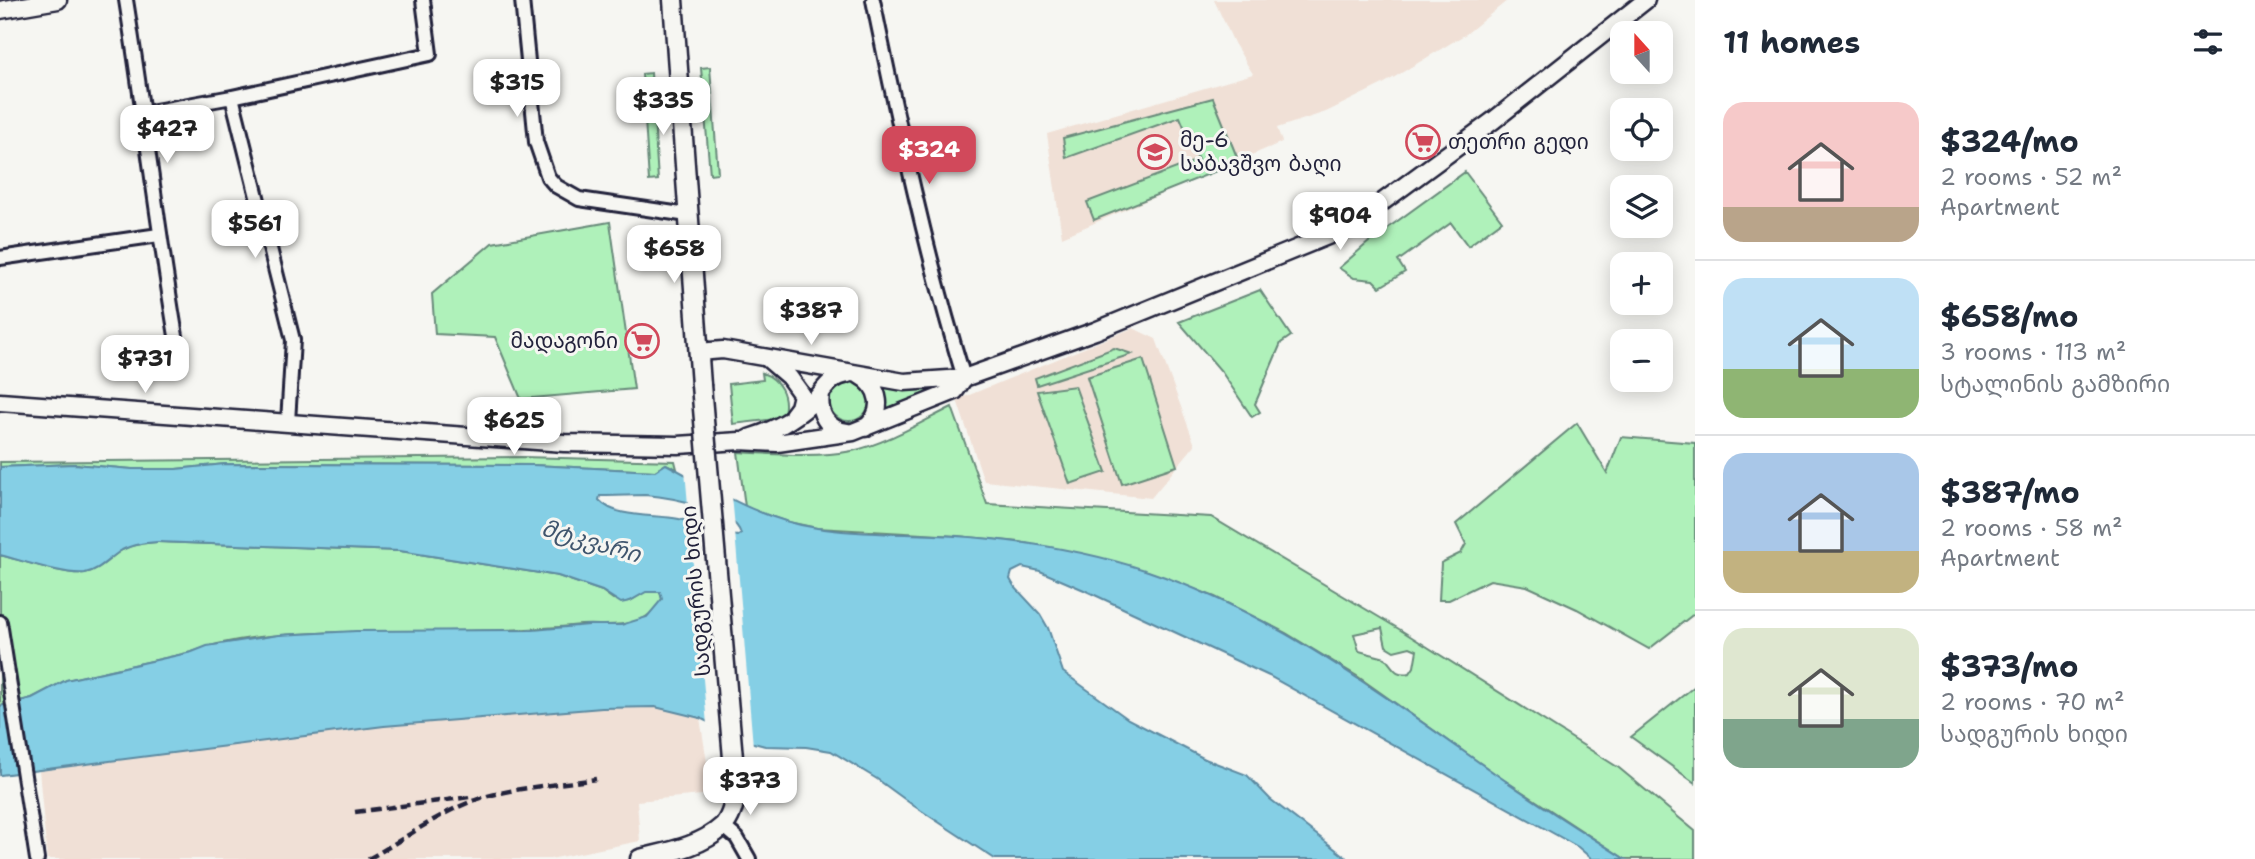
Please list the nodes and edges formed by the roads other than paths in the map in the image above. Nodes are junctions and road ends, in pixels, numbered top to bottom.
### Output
1 (58, 0) edge
2 (126, 0) edge
3 (423, 0) edge
4 (522, 0) edge
5 (673, 0) edge
6 (873, 0) edge
7 (1646, 0) edge
8 (0, 10) edge
9 (232, 97) junction
10 (144, 113) junction
11 (688, 215) junction
12 (159, 235) junction
13 (0, 258) edge
14 (176, 336) dead end
15 (698, 352) junction
16 (766, 358) junction
17 (854, 374) junction
18 (964, 378) junction
19 (814, 401) junction
20 (0, 402) edge
21 (288, 422) junction
22 (858, 431) junction
23 (740, 441) junction
24 (0, 622) edge
25 (723, 826) junction
26 (37, 859) edge
27 (640, 859) edge
28 (749, 859) edge

1 - 8 street
2 - 10 street
3 - 9 street
4 - 11 street
5 - 11 main road, სადგურის ხიდი
6 - 18 street
7 - 18 street
9 - 10 street
9 - 21 street
10 - 12 street
11 - 15 main road, სადგურის ხიდი
12 - 13 street
12 - 14 street
15 - 16 street
15 - 25 main road, სადგურის ხიდი, bridge
16 - 17 street
16 - 19 street
17 - 18 street
17 - 19 street
17 - 22 street
18 - 22 street
19 - 22 street
19 - 23 street
20 - 21 street
21 - 23 street
22 - 23 street
24 - 26 street
25 - 27 main road
25 - 28 street

